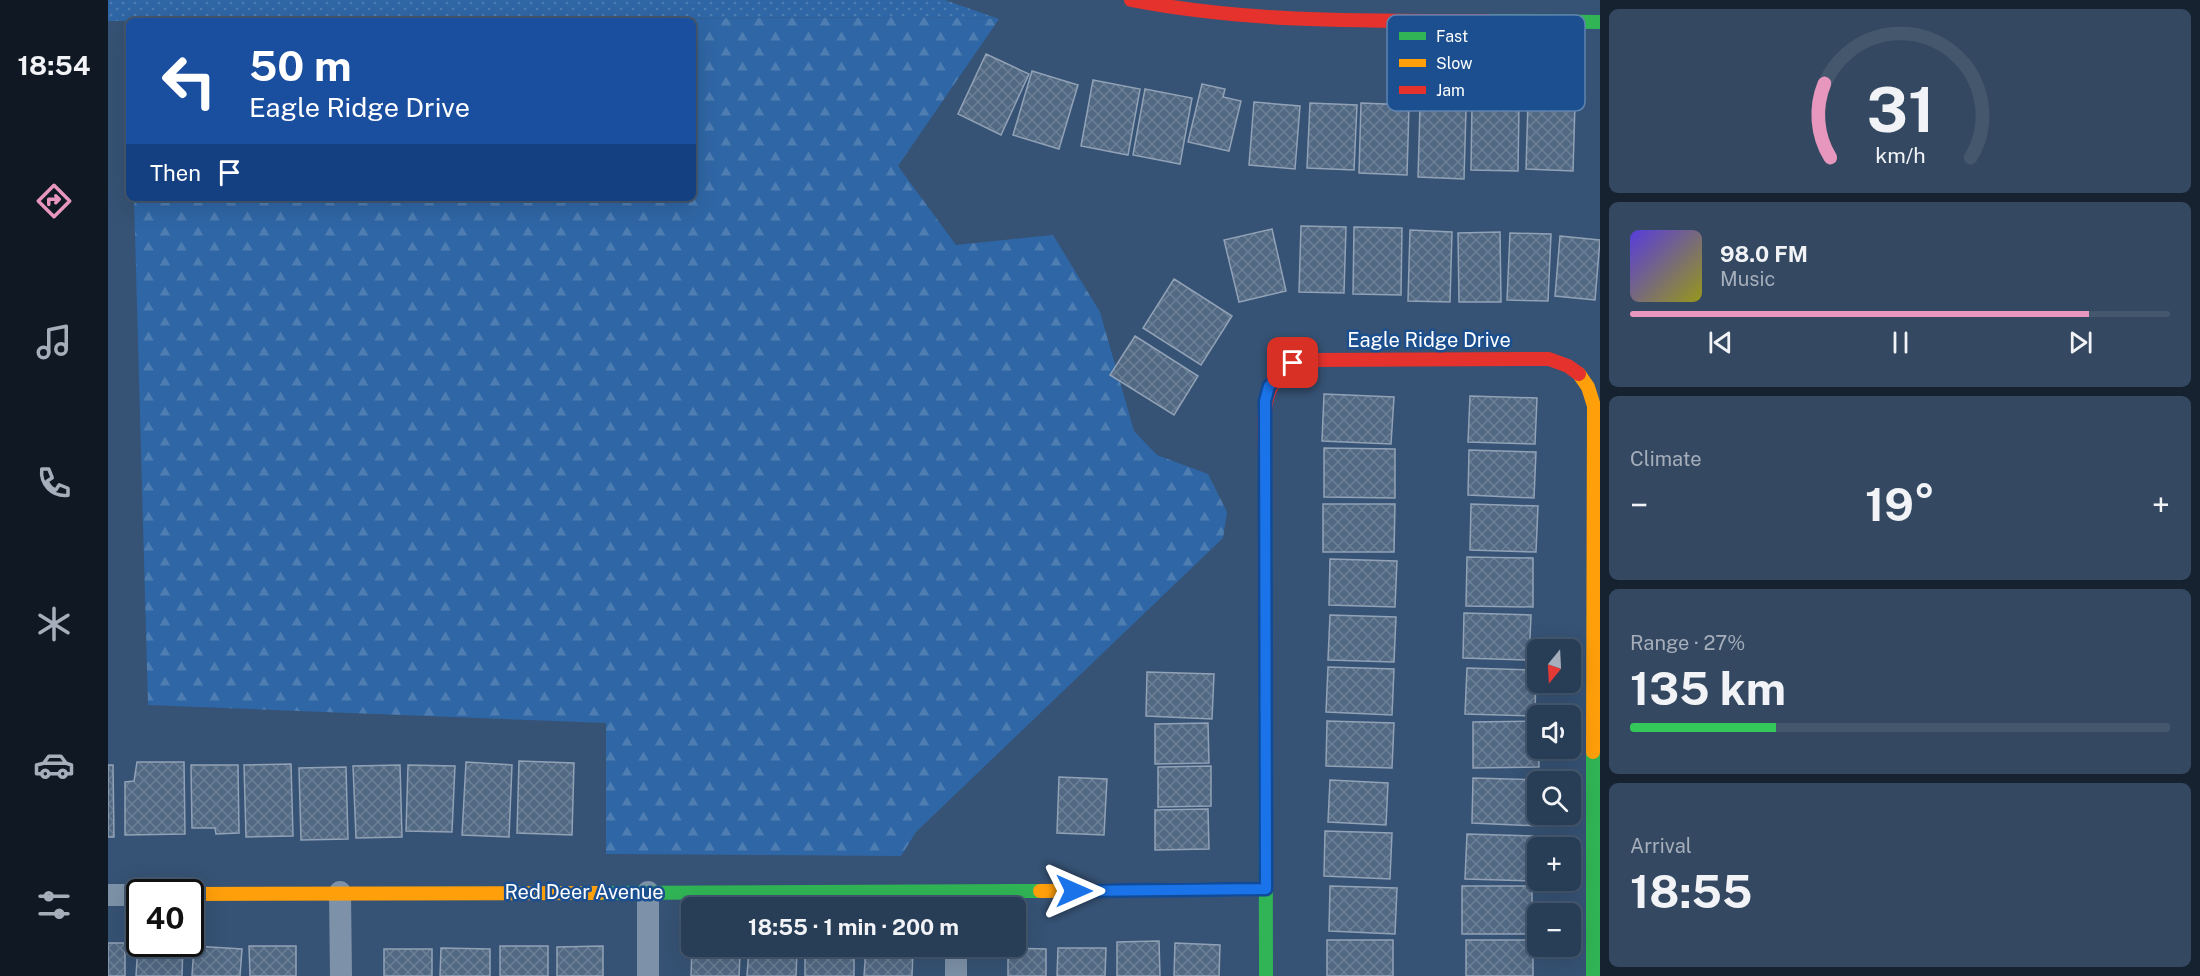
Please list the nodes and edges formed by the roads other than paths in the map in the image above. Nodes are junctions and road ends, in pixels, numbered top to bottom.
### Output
1 (1131, 0) edge
2 (1387, 21) edge
3 (1585, 22) edge
4 (1600, 22) edge
5 (1266, 889) junction
6 (340, 892) junction
7 (648, 892) junction
8 (204, 894) edge
9 (108, 895) edge
10 (126, 895) edge
11 (840, 897) edge
12 (1026, 898) edge
13 (956, 957) edge
14 (341, 976) edge
15 (648, 976) edge
16 (956, 976) edge
17 (1266, 976) edge
18 (1593, 976) edge

1 - 2 street
3 - 4 street
5 - 12 street, Red Deer Avenue
5 - 17 street, Eagle Ridge Drive
5 - 18 street, Eagle Ridge Drive
6 - 7 street, Red Deer Avenue
6 - 8 street, Red Deer Avenue
6 - 14 street
7 - 11 street, Red Deer Avenue
7 - 15 street
9 - 10 street
13 - 16 street

